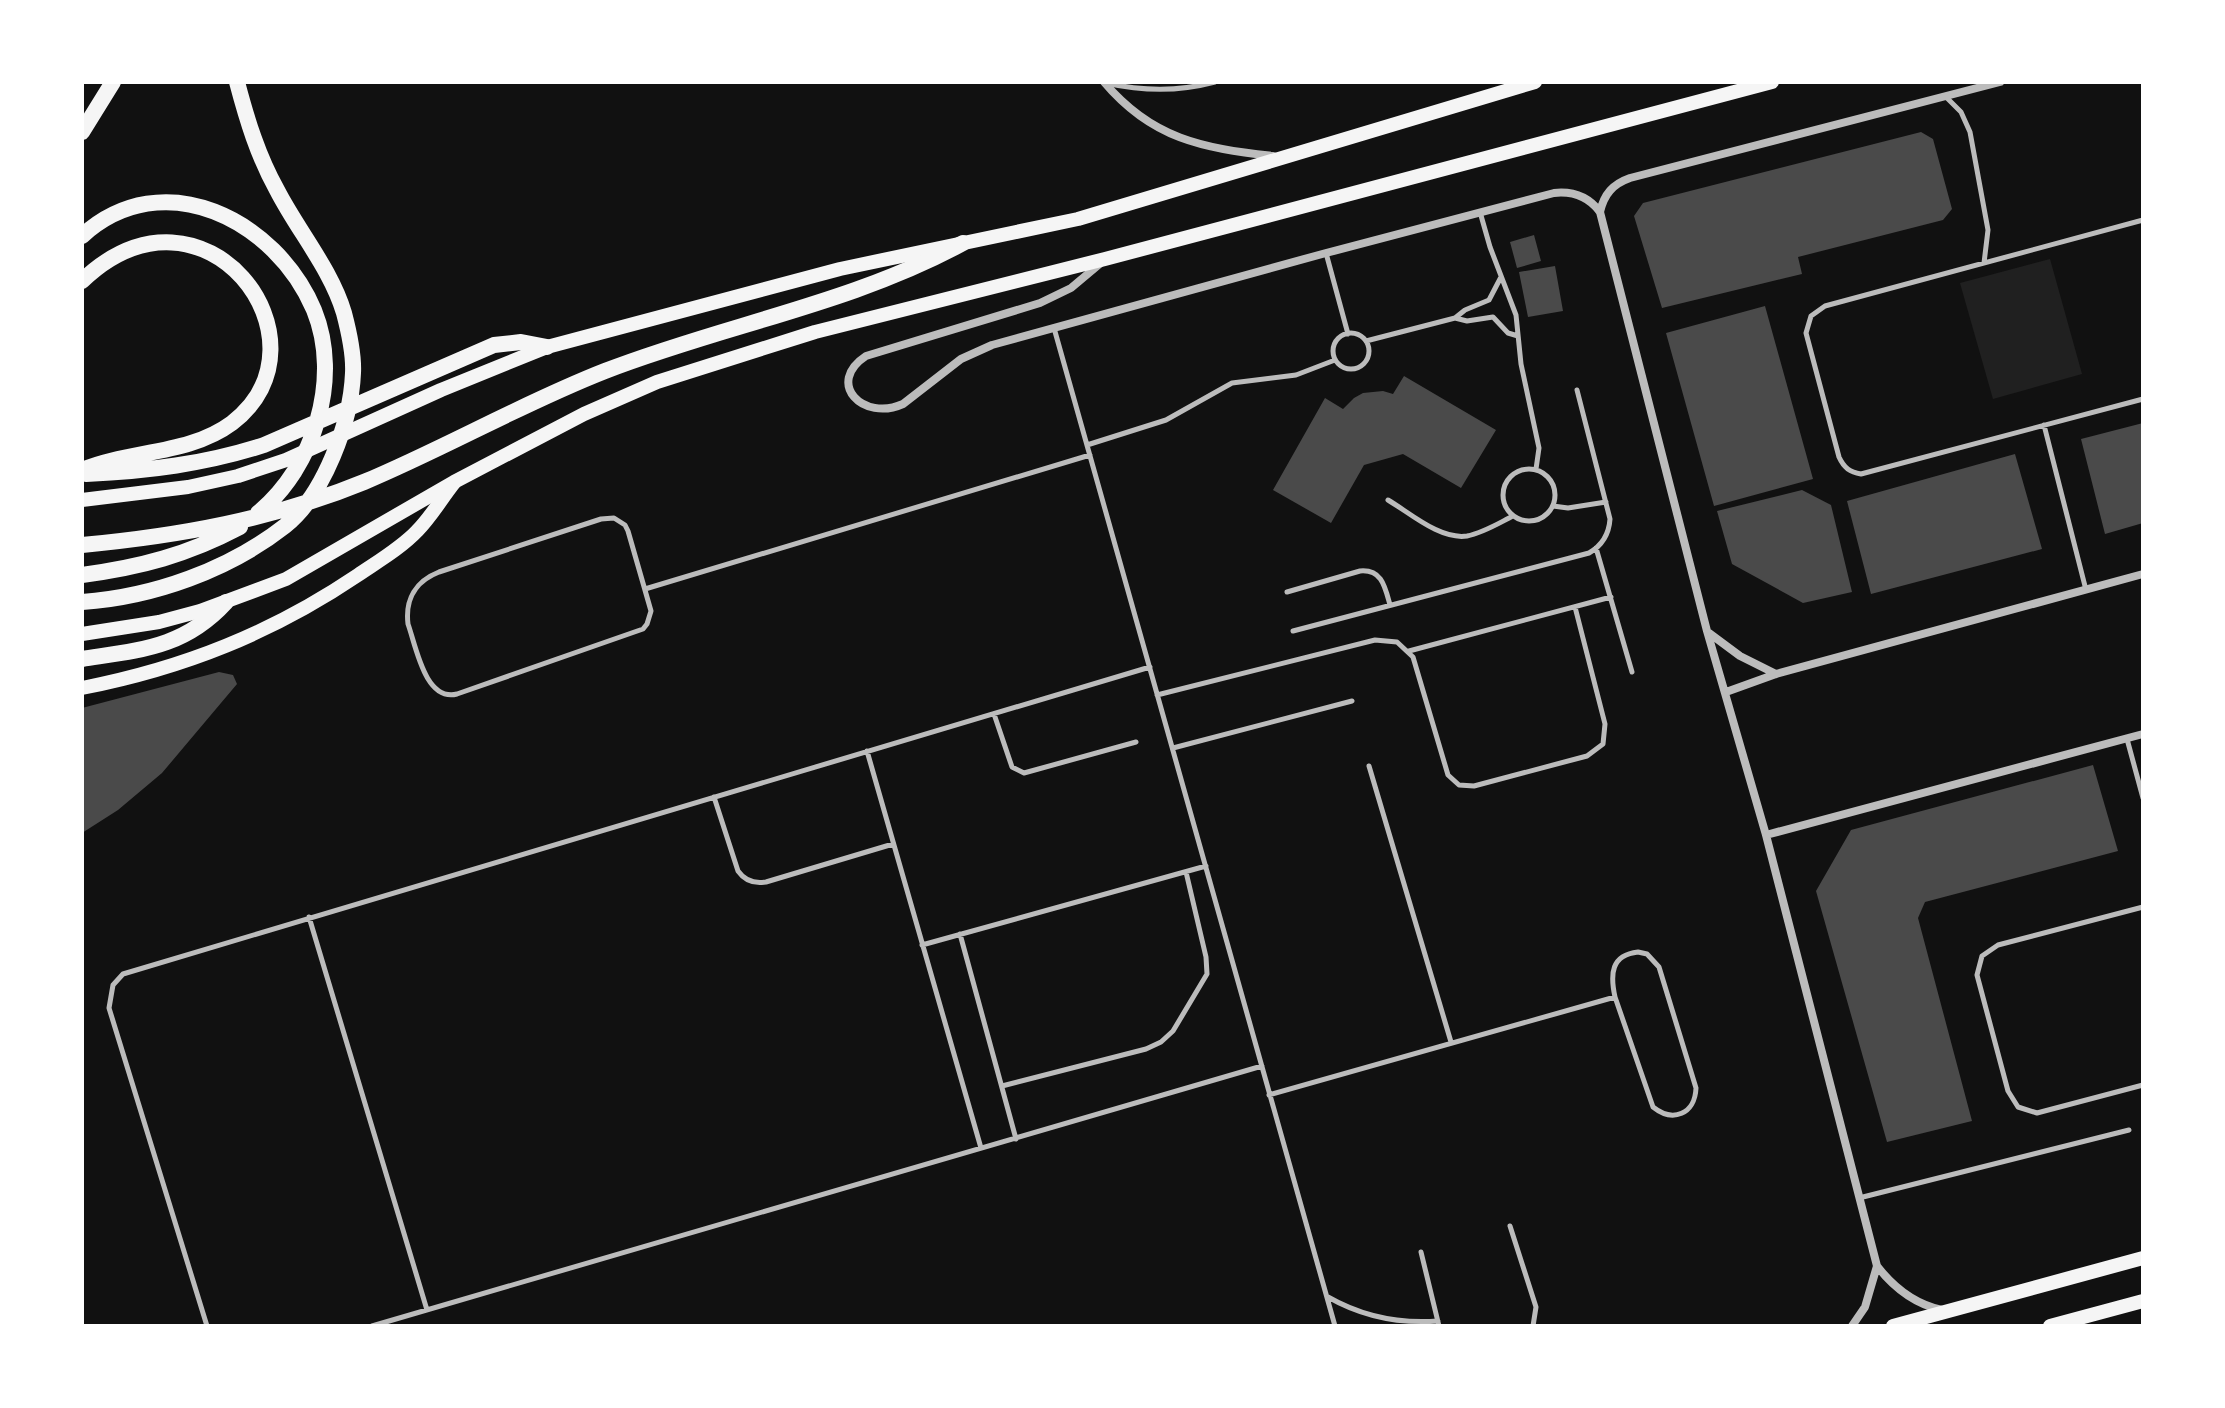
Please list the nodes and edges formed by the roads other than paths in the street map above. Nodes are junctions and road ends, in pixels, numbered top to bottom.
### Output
1 (113, 82) edge
2 (237, 82) edge
3 (1104, 82) edge
4 (1215, 82) edge
5 (1535, 82) edge
6 (1772, 82) edge
7 (2000, 82) edge
8 (1945, 96) junction
9 (82, 132) edge
10 (1278, 157) junction
11 (1480, 212) junction
12 (1600, 212) junction
13 (2143, 220) edge
14 (82, 236) edge
15 (963, 243) junction
16 (1326, 253) junction
17 (1105, 259) junction
18 (1984, 263) junction
19 (1501, 277) junction
20 (82, 281) edge
21 (1455, 318) junction
22 (1054, 328) junction
23 (1348, 334) junction
24 (1518, 336) junction
25 (1366, 341) junction
26 (547, 347) junction
27 (1335, 360) junction
28 (1577, 390) dead end
29 (2143, 399) edge
30 (2044, 425) junction
31 (1087, 445) junction
32 (1090, 455) junction
33 (1536, 469) junction
34 (82, 472) edge
35 (454, 482) junction
36 (82, 500) edge
37 (1388, 500) dead end
38 (1606, 502) junction
39 (1553, 506) junction
40 (1513, 516) junction
41 (82, 545) edge
42 (1596, 548) junction
43 (2143, 574) edge
44 (82, 575) edge
45 (645, 589) junction
46 (2086, 590) junction
47 (1287, 592) dead end
48 (1611, 597) junction
49 (82, 602) edge
50 (226, 602) junction
51 (1390, 605) junction
52 (1575, 607) junction
53 (1293, 631) dead end
54 (1707, 631) junction
55 (82, 634) edge
56 (1409, 651) junction
57 (82, 659) edge
58 (1150, 667) junction
59 (1632, 672) dead end
60 (1776, 674) junction
61 (82, 688) edge
62 (1726, 692) junction
63 (1157, 695) junction
64 (1352, 701) dead end
65 (994, 714) junction
66 (2143, 734) edge
67 (2127, 739) junction
68 (1136, 742) dead end
69 (1173, 748) junction
70 (867, 751) junction
71 (1369, 766) dead end
72 (714, 797) junction
73 (2143, 798) edge
74 (1766, 835) junction
75 (893, 844) junction
76 (1206, 866) junction
77 (1186, 872) junction
78 (2143, 907) edge
79 (309, 917) junction
80 (960, 934) junction
81 (922, 945) junction
82 (1615, 997) junction
83 (1451, 1042) junction
84 (1262, 1066) junction
85 (2143, 1085) edge
86 (1002, 1086) junction
87 (1269, 1095) junction
88 (2129, 1130) dead end
89 (1016, 1139) junction
90 (981, 1148) junction
91 (1858, 1198) junction
92 (1510, 1226) dead end
93 (1421, 1252) dead end
94 (2143, 1258) edge
95 (1877, 1266) junction
96 (1327, 1296) junction
97 (2143, 1301) edge
98 (427, 1310) junction
99 (1948, 1311) junction
100 (1438, 1324) edge
101 (207, 1326) edge
102 (372, 1326) edge
103 (1335, 1326) edge
104 (1533, 1326) edge
105 (1852, 1326) edge
106 (1893, 1326) edge
107 (2050, 1326) edge

1 - 9 highway
2 - 49 highway
3 - 4 lane
3 - 10 street
5 - 10 main road
6 - 17 main road
7 - 8 street
8 - 12 street
8 - 18 lane
10 - 15 main road
11 - 12 street
11 - 16 street
11 - 19 lane
12 - 54 street
13 - 18 lane
14 - 44 highway
15 - 26 main road
15 - 41 highway
16 - 22 street
16 - 23 lane
17 - 22 street
17 - 35 main road
18 - 30 lane
19 - 21 lane
19 - 24 lane
20 - 34 highway
21 - 24 lane
21 - 25 lane
22 - 31 lane
23 - 25 lane
23 - 27 lane
24 - 33 lane
25 - 27 lane
26 - 34 highway
26 - 36 main road
27 - 31 lane
28 - 38 lane
29 - 30 lane
30 - 46 lane
31 - 32 lane
32 - 45 lane
32 - 58 lane
33 - 39 lane
33 - 40 lane
35 - 50 main road
35 - 61 main road
37 - 40 lane
38 - 39 lane
38 - 42 lane
39 - 40 lane
42 - 48 lane
42 - 51 lane
43 - 46 street
45 - 45 lane
46 - 60 street
47 - 51 lane
48 - 52 lane
48 - 59 lane
50 - 55 main road
50 - 57 highway
51 - 53 lane
52 - 56 lane
52 - 56 lane
54 - 60 street
54 - 62 street
56 - 63 lane
58 - 63 lane
58 - 65 lane
60 - 62 street
62 - 74 street
63 - 69 lane
64 - 69 lane
65 - 68 lane
65 - 70 lane
66 - 67 street
67 - 73 lane
67 - 74 street
69 - 76 lane
70 - 72 lane
70 - 75 lane
71 - 83 lane
72 - 75 lane
72 - 79 lane
74 - 91 street
75 - 81 lane
76 - 77 lane
76 - 84 lane
77 - 80 lane
77 - 86 lane
78 - 85 lane
79 - 98 lane
79 - 101 lane
80 - 81 lane
80 - 86 lane
81 - 90 lane
82 - 82 lane
82 - 83 lane
83 - 87 lane
84 - 87 lane
84 - 89 lane
86 - 89 lane
87 - 96 lane
88 - 91 lane
89 - 90 lane
90 - 98 lane
91 - 95 street
92 - 104 lane
93 - 100 lane
94 - 99 main road
95 - 99 street
95 - 105 street
96 - 100 lane
96 - 103 lane
97 - 107 main road
98 - 102 lane
99 - 106 main road

